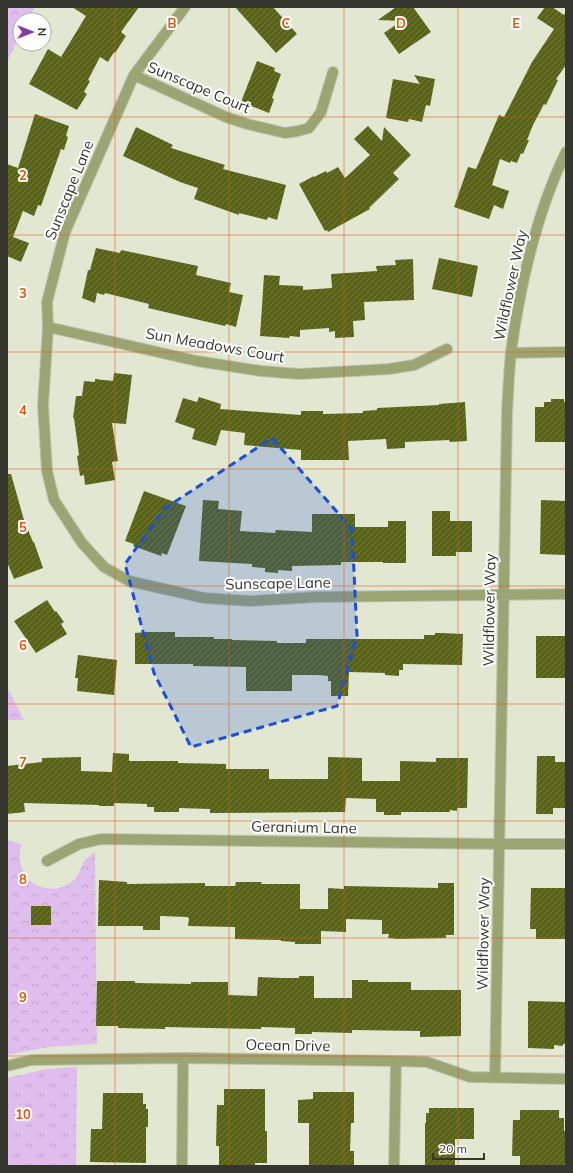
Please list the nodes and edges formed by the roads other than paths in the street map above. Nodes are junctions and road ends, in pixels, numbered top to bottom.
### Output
1 (185, 7) edge
2 (333, 72) dead end
3 (134, 76) junction
4 (566, 152) edge
5 (48, 327) junction
6 (447, 349) dead end
7 (566, 352) edge
8 (511, 353) junction
9 (504, 594) junction
10 (566, 594) edge
11 (500, 844) junction
12 (566, 844) edge
13 (47, 862) dead end
14 (183, 1058) junction
15 (396, 1061) junction
16 (7, 1066) edge
17 (495, 1078) junction
18 (566, 1079) edge
19 (182, 1166) edge
20 (394, 1166) edge

1 - 3 street, Sunscape Lane
2 - 3 street, Sunscape Court
3 - 5 street, Sunscape Lane
4 - 8 street, Wildflower Way
5 - 6 street, Sun Meadows Court
5 - 9 street, Sunscape Lane
7 - 8 street
8 - 9 street, Wildflower Way
9 - 10 street, Sunscape Lane
9 - 11 street, Wildflower Way
11 - 12 street, Geranium Lane
11 - 13 street, Geranium Lane
11 - 17 street, Wildflower Way
14 - 15 street, Ocean Drive
14 - 16 street, Ocean Drive
14 - 19 street
15 - 17 street, Ocean Drive
15 - 20 street
17 - 18 street, Ocean Drive

